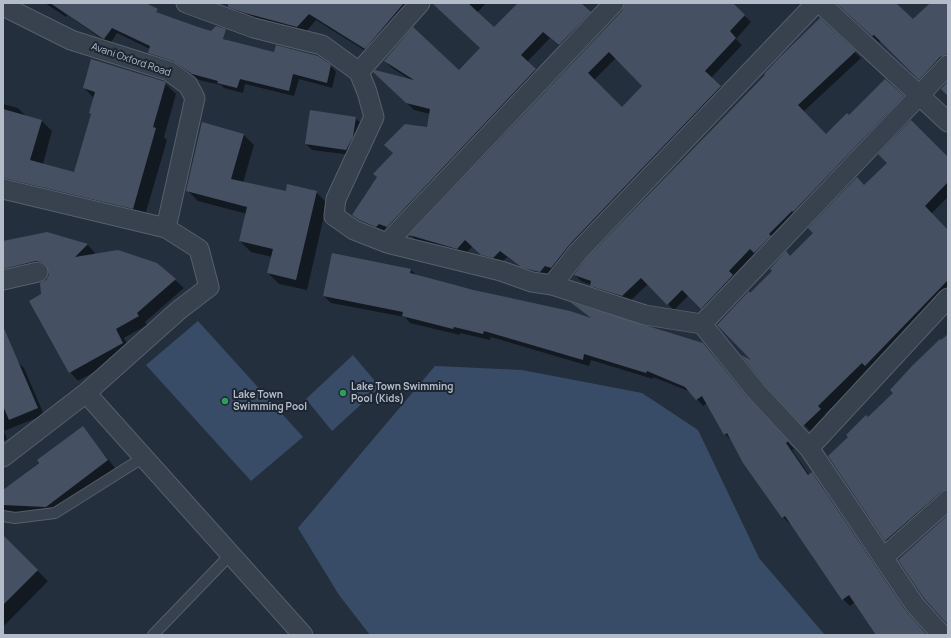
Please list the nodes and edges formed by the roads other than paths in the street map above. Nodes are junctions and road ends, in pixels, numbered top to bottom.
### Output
1 (186, 3) edge
2 (420, 3) edge
3 (816, 3) edge
4 (820, 3) edge
5 (3, 6) edge
6 (606, 6) edge
7 (222, 8) edge
8 (948, 65) edge
9 (359, 72) junction
10 (920, 94) junction
11 (948, 122) edge
12 (3, 189) edge
13 (166, 228) junction
14 (386, 243) junction
15 (38, 272) dead end
16 (3, 280) edge
17 (552, 285) junction
18 (948, 298) edge
19 (702, 324) junction
20 (86, 393) junction
21 (809, 448) junction
22 (3, 457) edge
23 (144, 457) junction
24 (948, 500) edge
25 (3, 516) edge
26 (231, 554) junction
27 (884, 557) junction
28 (153, 635) edge
29 (303, 635) edge
30 (942, 635) edge

1 - 7 street
2 - 9 street
3 - 17 street
4 - 10 street
5 - 13 street, Avani Oxford Road
6 - 14 street
7 - 9 street
8 - 10 street
9 - 14 street
10 - 11 street
10 - 19 street
12 - 13 street
13 - 20 street
14 - 17 street
15 - 16 street
17 - 19 street
18 - 21 street
19 - 21 street
20 - 22 street
20 - 23 street
21 - 27 street
23 - 25 lane
23 - 26 street
24 - 27 street
26 - 28 lane
26 - 29 street
27 - 30 street

